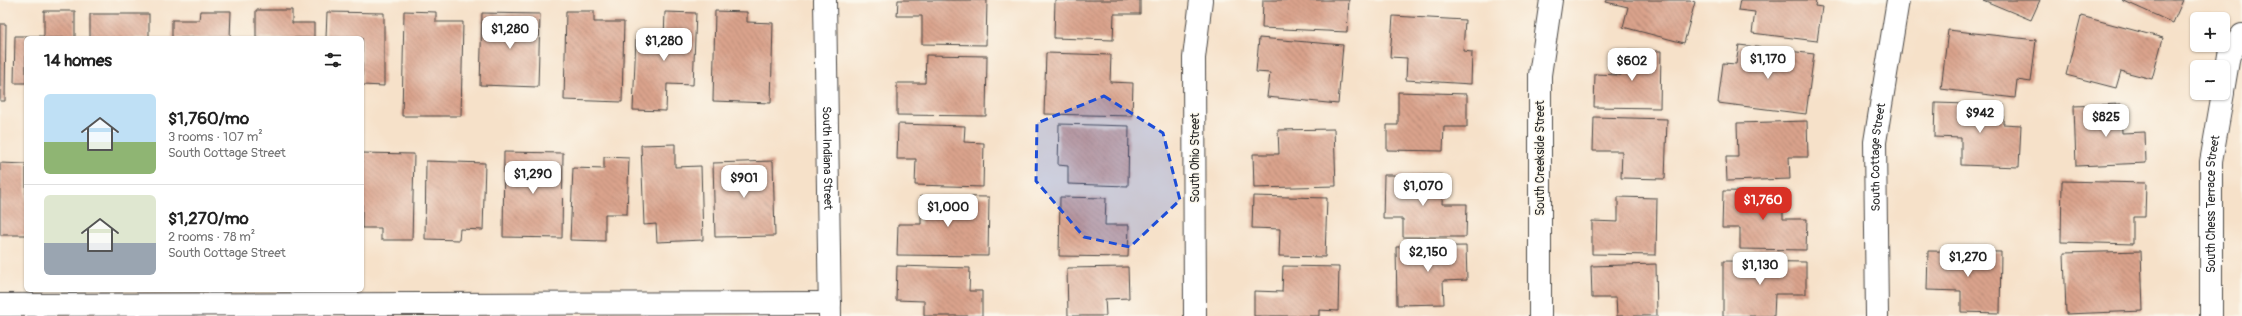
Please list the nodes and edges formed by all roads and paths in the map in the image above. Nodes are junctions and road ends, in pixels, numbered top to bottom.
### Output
1 (826, 0) edge
2 (1201, 0) edge
3 (1550, 0) edge
4 (1898, 0) edge
5 (2242, 35) edge
6 (2228, 60) edge
7 (2222, 100) edge
8 (0, 305) edge
9 (830, 310) edge
10 (1195, 316) edge
11 (1540, 316) edge
12 (1876, 316) edge
13 (2211, 316) edge

1 - 9 street, South Indiana Street
2 - 10 street, South Ohio Street
3 - 11 street, South Creekside Street
4 - 12 street, South Cottage Street
5 - 6 street, South Chess Terrace Street
7 - 13 street, South Chess Terrace Street
8 - 9 street

